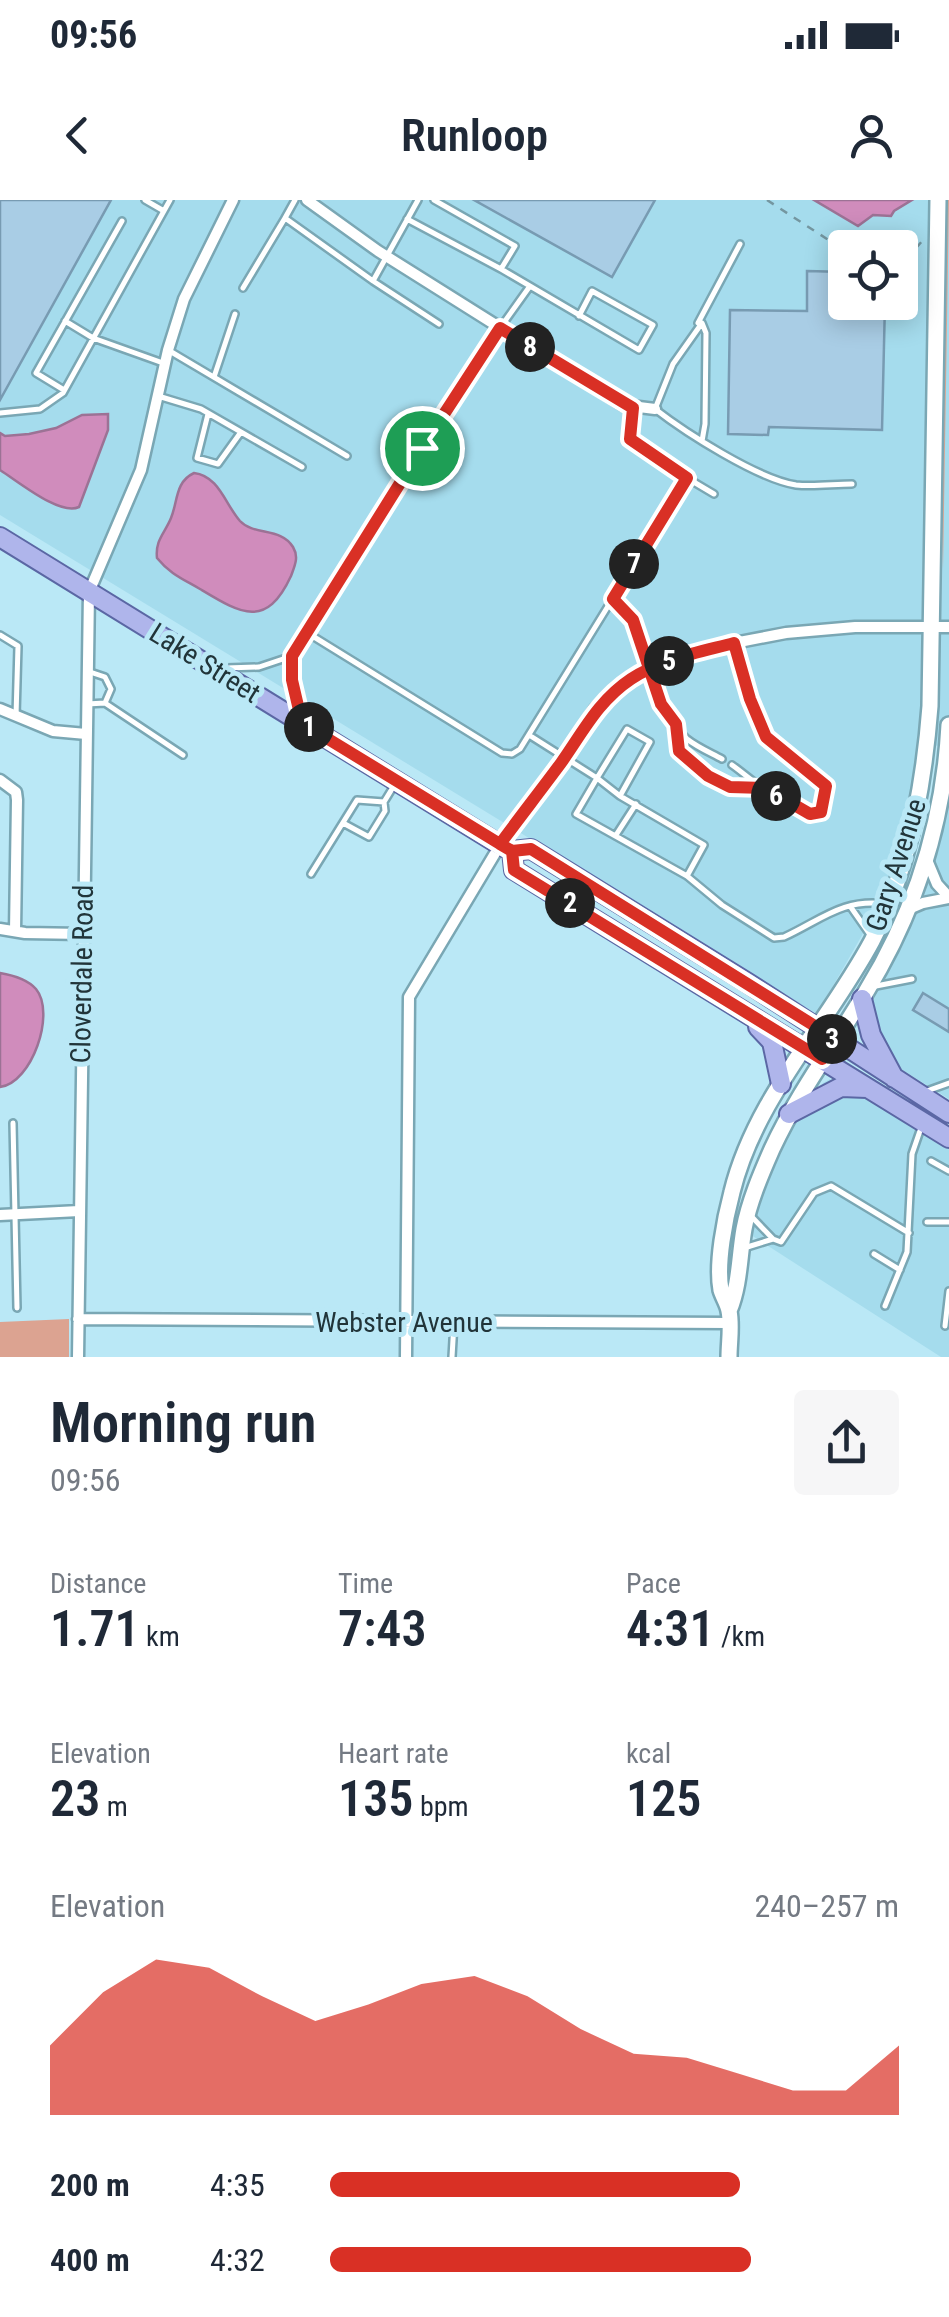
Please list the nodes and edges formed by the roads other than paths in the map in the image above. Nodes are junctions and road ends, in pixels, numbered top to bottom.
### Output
1 (145, 200) edge
2 (170, 200) edge
3 (233, 200) edge
4 (295, 200) edge
5 (307, 200) edge
6 (418, 200) edge
7 (434, 200) edge
8 (938, 200) edge
9 (164, 211) junction
10 (285, 218) junction
11 (407, 220) junction
12 (122, 222) dead end
13 (740, 244) dead end
14 (386, 257) junction
15 (501, 269) junction
16 (373, 282) junction
17 (530, 286) junction
18 (242, 288) dead end
19 (235, 314) dead end
20 (580, 316) junction
21 (65, 321) junction
22 (439, 324) dead end
23 (697, 326) junction
24 (500, 328) junction
25 (93, 338) junction
26 (168, 350) junction
27 (165, 364) junction
28 (214, 377) junction
29 (64, 390) junction
30 (158, 396) junction
31 (633, 408) junction
32 (656, 409) junction
33 (0, 413) edge
34 (208, 414) junction
35 (240, 432) junction
36 (702, 440) junction
37 (347, 456) dead end
38 (302, 467) dead end
39 (687, 478) junction
40 (852, 484) dead end
41 (714, 494) dead end
42 (0, 537) edge
43 (88, 592) junction
44 (613, 599) junction
45 (930, 626) junction
46 (949, 628) edge
47 (306, 632) junction
48 (0, 635) edge
49 (734, 643) junction
50 (292, 656) junction
51 (213, 668) junction
52 (649, 670) junction
53 (87, 671) junction
54 (105, 703) junction
55 (86, 704) junction
56 (0, 709) edge
57 (16, 716) junction
58 (302, 723) junction
59 (676, 724) junction
60 (928, 726) junction
61 (949, 726) edge
62 (86, 734) junction
63 (529, 734) junction
64 (183, 755) dead end
65 (564, 759) junction
66 (722, 759) dead end
67 (732, 766) dead end
68 (597, 778) junction
69 (0, 780) edge
70 (396, 781) junction
71 (765, 788) junction
72 (620, 796) junction
73 (384, 802) junction
74 (636, 804) junction
75 (666, 821) junction
76 (343, 823) junction
77 (661, 828) dead end
78 (676, 828) junction
79 (688, 834) junction
80 (615, 836) junction
81 (672, 836) dead end
82 (639, 837) dead end
83 (684, 843) dead end
84 (652, 845) dead end
85 (634, 846) junction
86 (506, 848) junction
87 (662, 851) dead end
88 (647, 854) junction
89 (0, 858) edge
90 (16, 858) junction
91 (658, 860) junction
92 (674, 860) dead end
93 (927, 860) junction
94 (670, 867) junction
95 (311, 874) dead end
96 (687, 876) junction
97 (949, 898) edge
98 (887, 904) junction
99 (850, 906) junction
100 (910, 909) junction
101 (0, 929) edge
102 (15, 932) junction
103 (83, 934) junction
104 (873, 939) junction
105 (912, 978) dead end
106 (865, 994) junction
107 (736, 1005) junction
108 (818, 1028) junction
109 (834, 1040) junction
110 (804, 1048) junction
111 (822, 1059) junction
112 (894, 1078) junction
113 (949, 1083) edge
114 (781, 1084) junction
115 (869, 1088) junction
116 (918, 1094) junction
117 (949, 1113) edge
118 (790, 1114) junction
119 (924, 1122) junction
120 (13, 1123) dead end
121 (949, 1138) edge
122 (930, 1161) dead end
123 (949, 1171) edge
124 (79, 1211) junction
125 (748, 1213) junction
126 (0, 1214) edge
127 (14, 1214) junction
128 (927, 1222) dead end
129 (949, 1222) edge
130 (908, 1233) junction
131 (772, 1240) junction
132 (742, 1250) junction
133 (874, 1254) dead end
134 (900, 1270) junction
135 (949, 1291) edge
136 (885, 1306) dead end
137 (17, 1308) dead end
138 (729, 1317) junction
139 (78, 1319) junction
140 (407, 1322) junction
141 (454, 1322) junction
142 (945, 1326) dead end
143 (78, 1357) edge
144 (406, 1357) edge
145 (452, 1357) edge
146 (729, 1357) edge

1 - 9 lane
2 - 9 lane
3 - 26 street
4 - 10 lane
5 - 14 street
6 - 11 lane
7 - 15 lane
8 - 45 main road, Gary Avenue
9 - 25 lane
10 - 16 lane
10 - 18 lane
11 - 14 lane
11 - 15 lane
12 - 21 lane
13 - 23 lane
14 - 16 lane
14 - 24 street
15 - 17 lane
16 - 22 lane
17 - 20 lane
17 - 24 lane
19 - 28 lane
20 - 20 lane
21 - 25 lane
21 - 29 lane
23 - 32 lane
23 - 36 lane
24 - 31 street
24 - 47 lane
25 - 27 lane
25 - 29 lane
26 - 27 street
26 - 28 lane
27 - 30 street
28 - 37 lane
29 - 33 lane
30 - 34 lane
30 - 43 street
31 - 32 street
31 - 39 lane
32 - 36 lane
34 - 35 lane
34 - 35 lane
35 - 38 lane
36 - 40 lane
39 - 41 lane
39 - 44 lane
42 - 43 main road, Lake Street
43 - 51 main road, Lake Street
43 - 53 street, Cloverdale Road
44 - 52 lane
44 - 63 lane
45 - 46 street
45 - 49 street
45 - 60 main road, Gary Avenue
47 - 50 lane
47 - 63 lane
48 - 57 lane
49 - 52 street
49 - 71 lane
50 - 51 lane
50 - 58 lane
51 - 58 main road, Lake Street
52 - 59 lane
52 - 65 street
53 - 54 lane
53 - 55 street, Cloverdale Road
54 - 55 lane
54 - 64 lane
55 - 62 street, Cloverdale Road
56 - 57 street
57 - 62 street
58 - 70 main road, Lake Street
59 - 66 lane
59 - 71 lane
60 - 61 lane
60 - 98 main road, Gary Avenue
61 - 93 main road, Gary Avenue
62 - 103 street, Cloverdale Road
63 - 65 lane
65 - 68 lane
65 - 86 street
67 - 71 lane
68 - 72 lane
68 - 72 lane
68 - 80 lane
69 - 90 street
70 - 73 lane
70 - 86 main road, Lake Street
72 - 74 lane
73 - 76 lane
73 - 76 lane
74 - 75 lane
74 - 80 lane
75 - 77 lane
75 - 78 lane
76 - 95 lane
78 - 79 lane
78 - 81 lane
79 - 83 lane
79 - 96 lane
80 - 85 lane
82 - 85 lane
84 - 88 lane
85 - 88 lane
86 - 107 main road, Lake Street
86 - 108 main road, Lake Street
86 - 140 street
87 - 91 lane
88 - 91 lane
89 - 90 street
90 - 102 street
91 - 94 lane
92 - 94 lane
93 - 97 street
93 - 100 main road, Gary Avenue
94 - 96 lane
96 - 99 lane
97 - 100 street
98 - 99 lane
98 - 104 main road, Gary Avenue
99 - 104 lane
100 - 106 main road, Gary Avenue
101 - 102 street
102 - 103 street
103 - 124 street, Cloverdale Road
104 - 108 main road, Gary Avenue
105 - 106 lane
106 - 109 main road, Gary Avenue
106 - 112 main road
107 - 110 main road, Lake Street
107 - 114 main road
108 - 109 main road, Lake Street
108 - 110 main road, Gary Avenue
109 - 111 main road, Gary Avenue
109 - 112 main road, Lake Street
110 - 111 main road, Lake Street
110 - 114 main road, Gary Avenue
111 - 115 main road, Lake Street
111 - 118 main road, Gary Avenue
112 - 116 main road, Lake Street
113 - 116 lane
114 - 138 main road, Gary Avenue
115 - 118 main road
115 - 119 main road, Lake Street
116 - 117 main road, Lake Street
118 - 125 main road, Gary Avenue
119 - 121 main road, Lake Street
119 - 130 lane
120 - 127 lane
122 - 123 lane
124 - 127 street
124 - 139 street, Cloverdale Road
125 - 131 lane
125 - 132 main road, Gary Avenue
126 - 127 street
127 - 137 lane
128 - 129 lane
130 - 131 lane
130 - 134 lane
131 - 132 lane
132 - 138 main road, Gary Avenue
133 - 134 lane
134 - 136 lane
135 - 142 lane
138 - 141 street, Webster Avenue
138 - 146 main road, Gary Avenue
139 - 140 street, Webster Avenue
139 - 143 street, Cloverdale Road
140 - 141 street, Webster Avenue
140 - 144 street
141 - 145 lane

